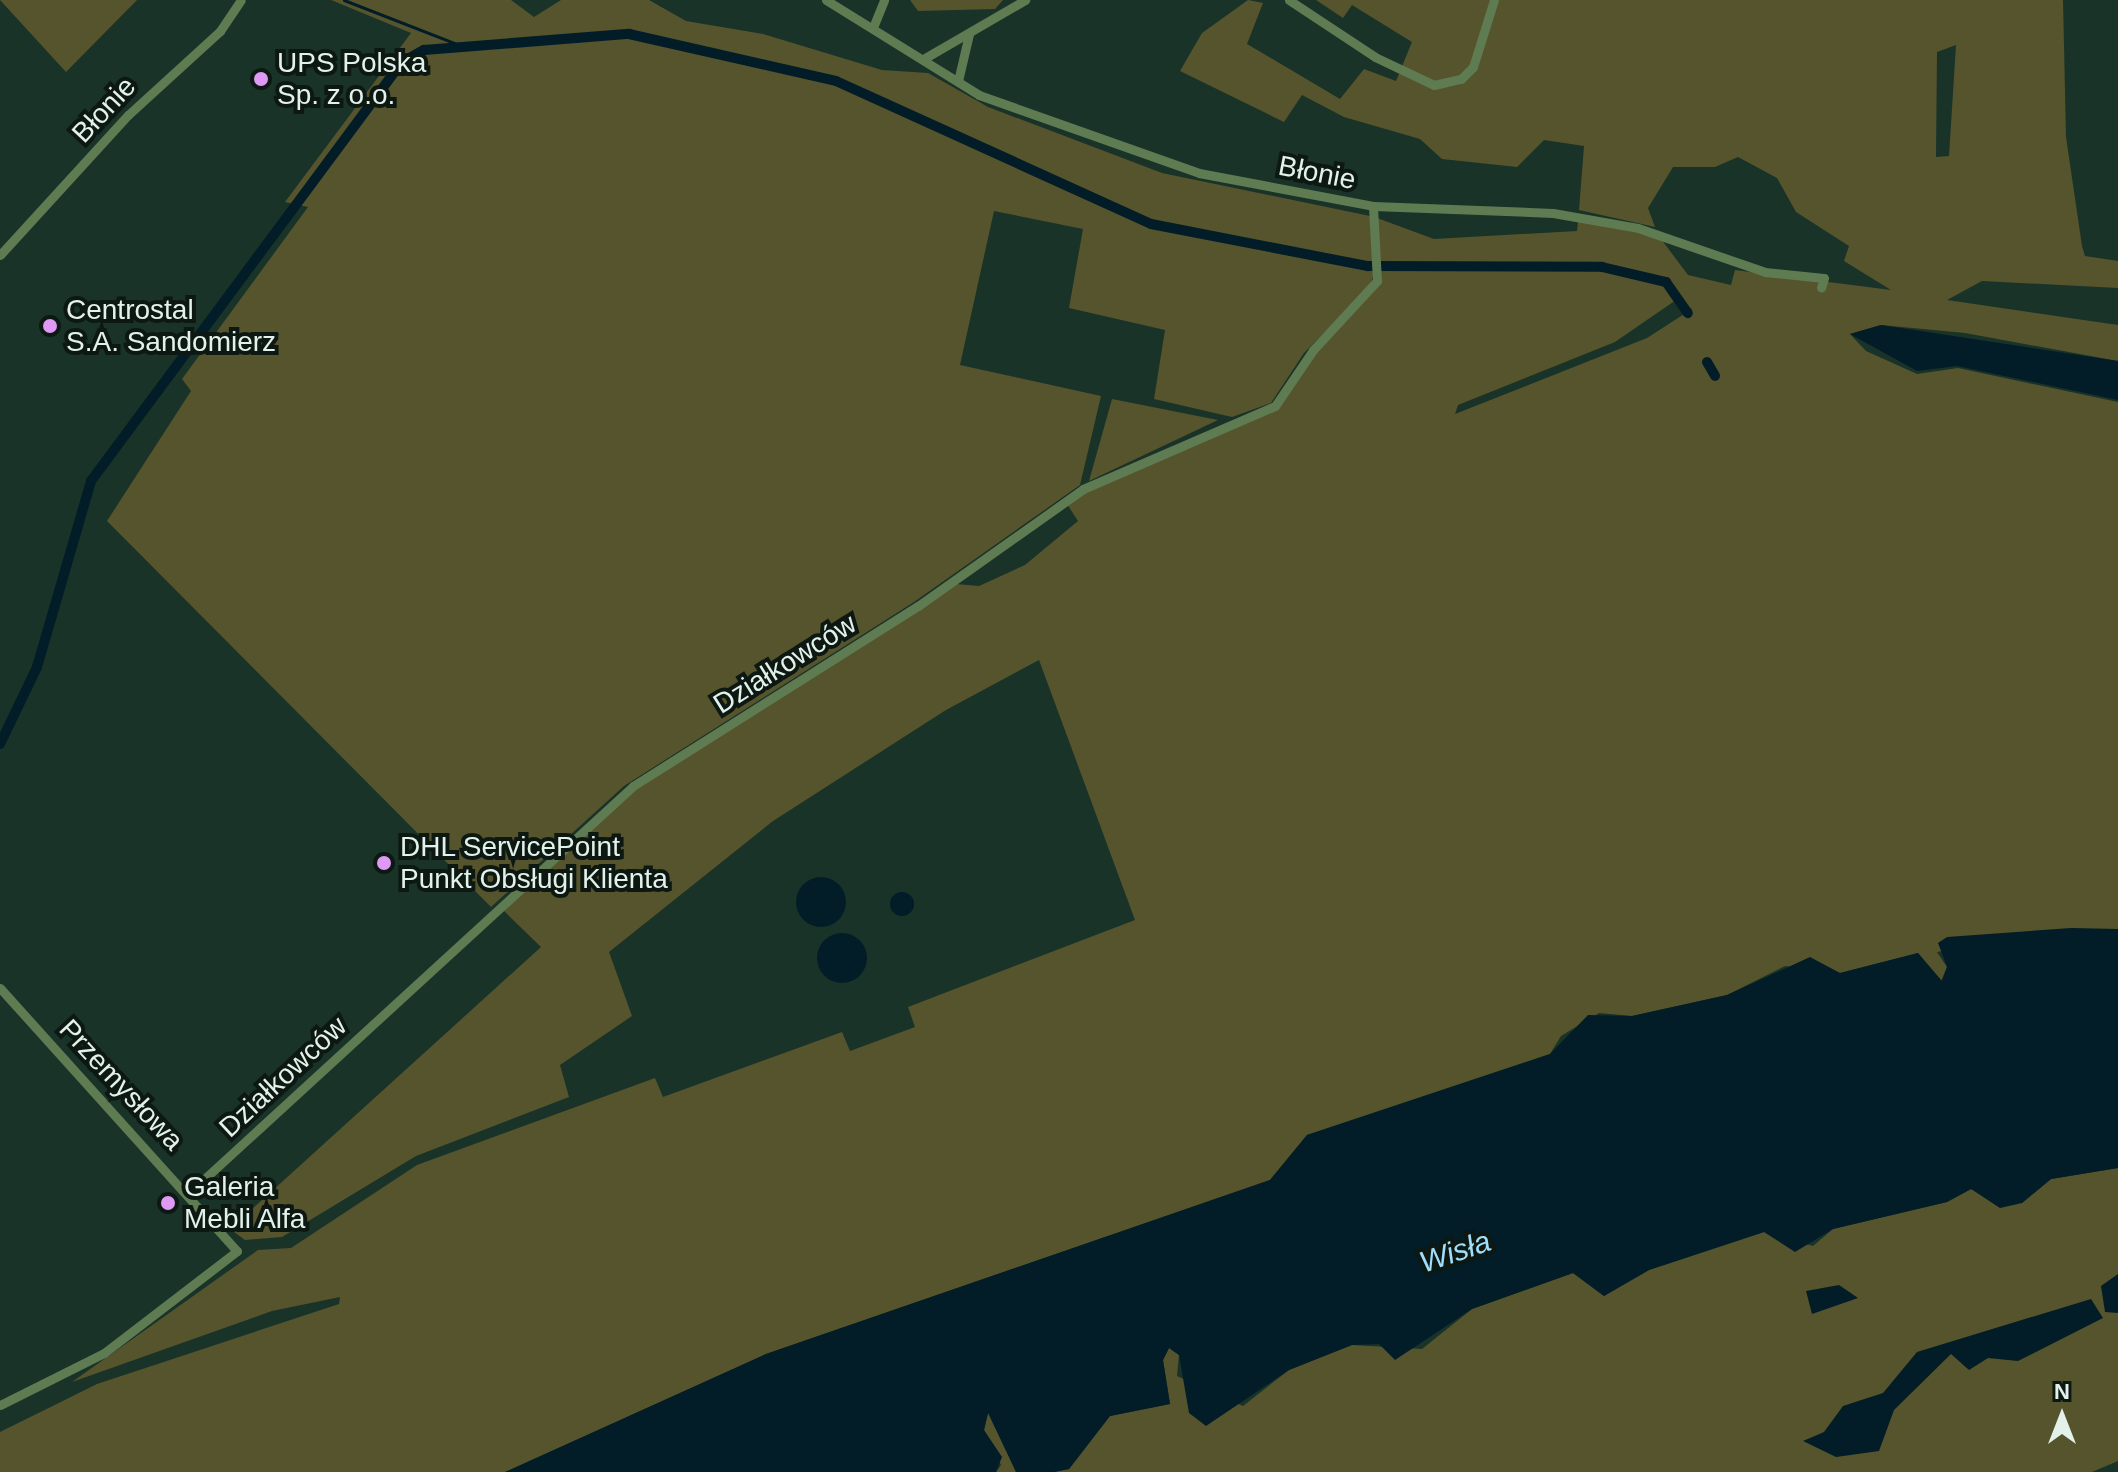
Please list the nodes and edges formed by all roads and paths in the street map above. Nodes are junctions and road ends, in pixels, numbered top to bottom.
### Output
1 (241, 0) edge
2 (826, 0) edge
3 (884, 0) edge
4 (1025, 0) edge
5 (1289, 0) edge
6 (1494, 0) edge
7 (874, 25) junction
8 (969, 34) junction
9 (925, 58) junction
10 (958, 81) junction
11 (1373, 206) junction
12 (0, 255) edge
13 (1821, 288) dead end
14 (0, 988) edge
15 (190, 1192) junction
16 (0, 1405) edge

1 - 12 street, Błonie
2 - 7 street, Błonie
3 - 7 street
4 - 8 street
5 - 6 street
7 - 9 street, Błonie
8 - 9 street
8 - 10 street
9 - 10 street, Błonie
10 - 11 street, Błonie
11 - 13 street, Błonie
11 - 15 street, Działkowców
14 - 15 street, Przemysłowa
15 - 16 street, Przemysłowa

